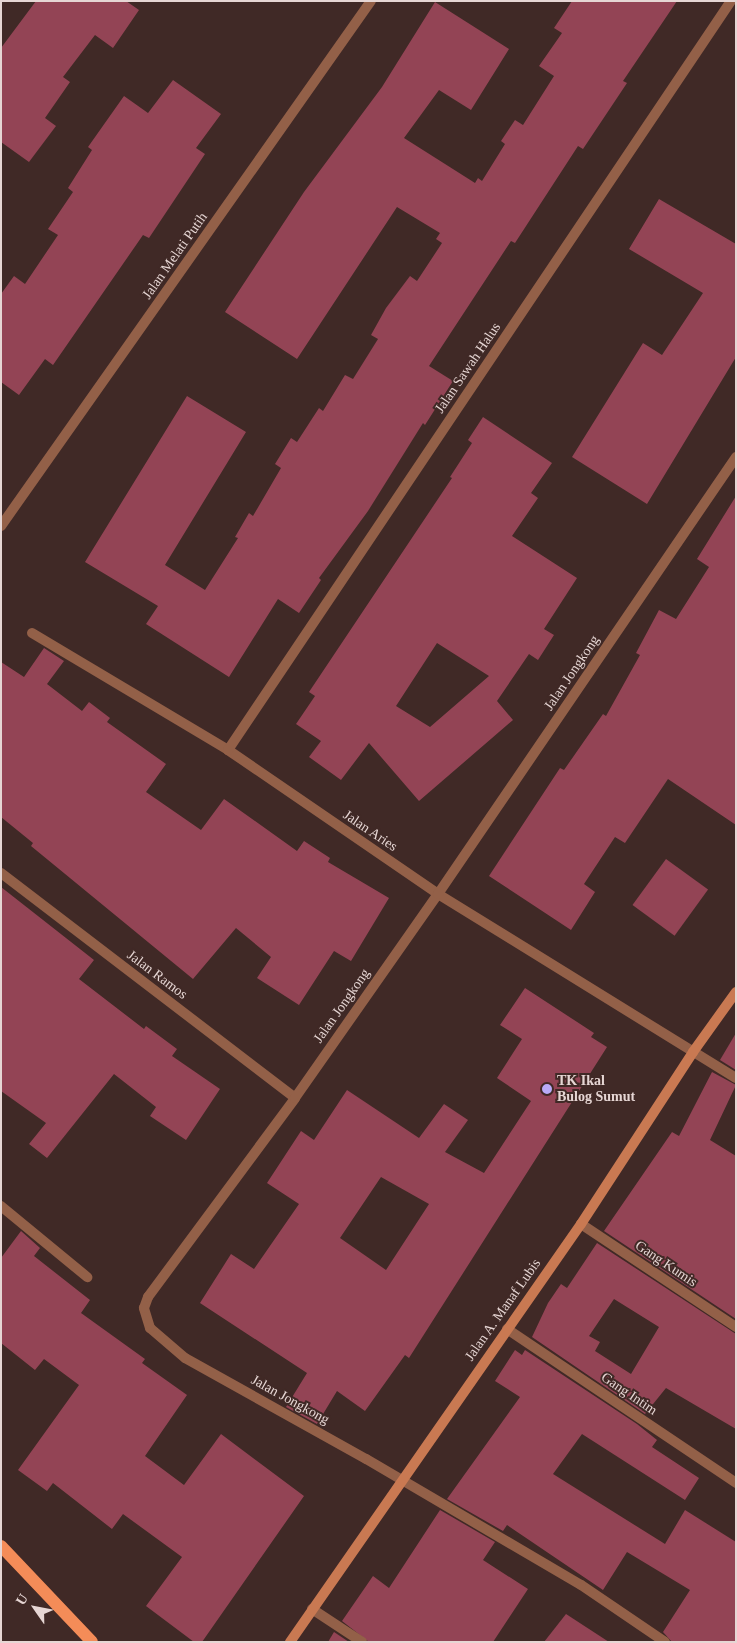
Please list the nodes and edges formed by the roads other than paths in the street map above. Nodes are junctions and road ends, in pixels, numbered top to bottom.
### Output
1 (372, 1) edge
2 (731, 1) edge
3 (736, 457) edge
4 (1, 526) edge
5 (32, 633) dead end
6 (228, 750) junction
7 (1, 873) edge
8 (438, 894) junction
9 (736, 992) edge
10 (693, 1052) junction
11 (736, 1078) edge
12 (295, 1098) junction
13 (1, 1206) edge
14 (580, 1224) junction
15 (87, 1277) dead end
16 (736, 1326) edge
17 (507, 1329) junction
18 (400, 1481) junction
19 (736, 1482) edge
20 (1, 1546) edge
21 (312, 1609) junction
22 (92, 1642) edge
23 (290, 1642) edge
24 (362, 1642) edge
25 (665, 1642) edge

1 - 4 street, Jalan Melati Putih
2 - 6 street, Jalan Sawah Halus
3 - 8 street, Jalan Jongkong
5 - 6 street, Jalan Aries
6 - 8 street, Jalan Aries
7 - 12 street, Jalan Ramos
8 - 10 street, Jalan Aries
8 - 12 street, Jalan Jongkong
9 - 10 street, Jalan A. Manaf Lubis
10 - 11 street, Jalan Aries
10 - 14 street, Jalan A. Manaf Lubis
12 - 18 street, Jalan Jongkong
13 - 15 street
14 - 16 street, Gang Kumis
14 - 17 street, Jalan A. Manaf Lubis
17 - 18 street, Jalan A. Manaf Lubis
17 - 19 street, Gang Intim
18 - 21 street, Jalan A. Manaf Lubis
18 - 25 street
20 - 22 main road
21 - 23 street, Jalan A. Manaf Lubis
21 - 24 street

